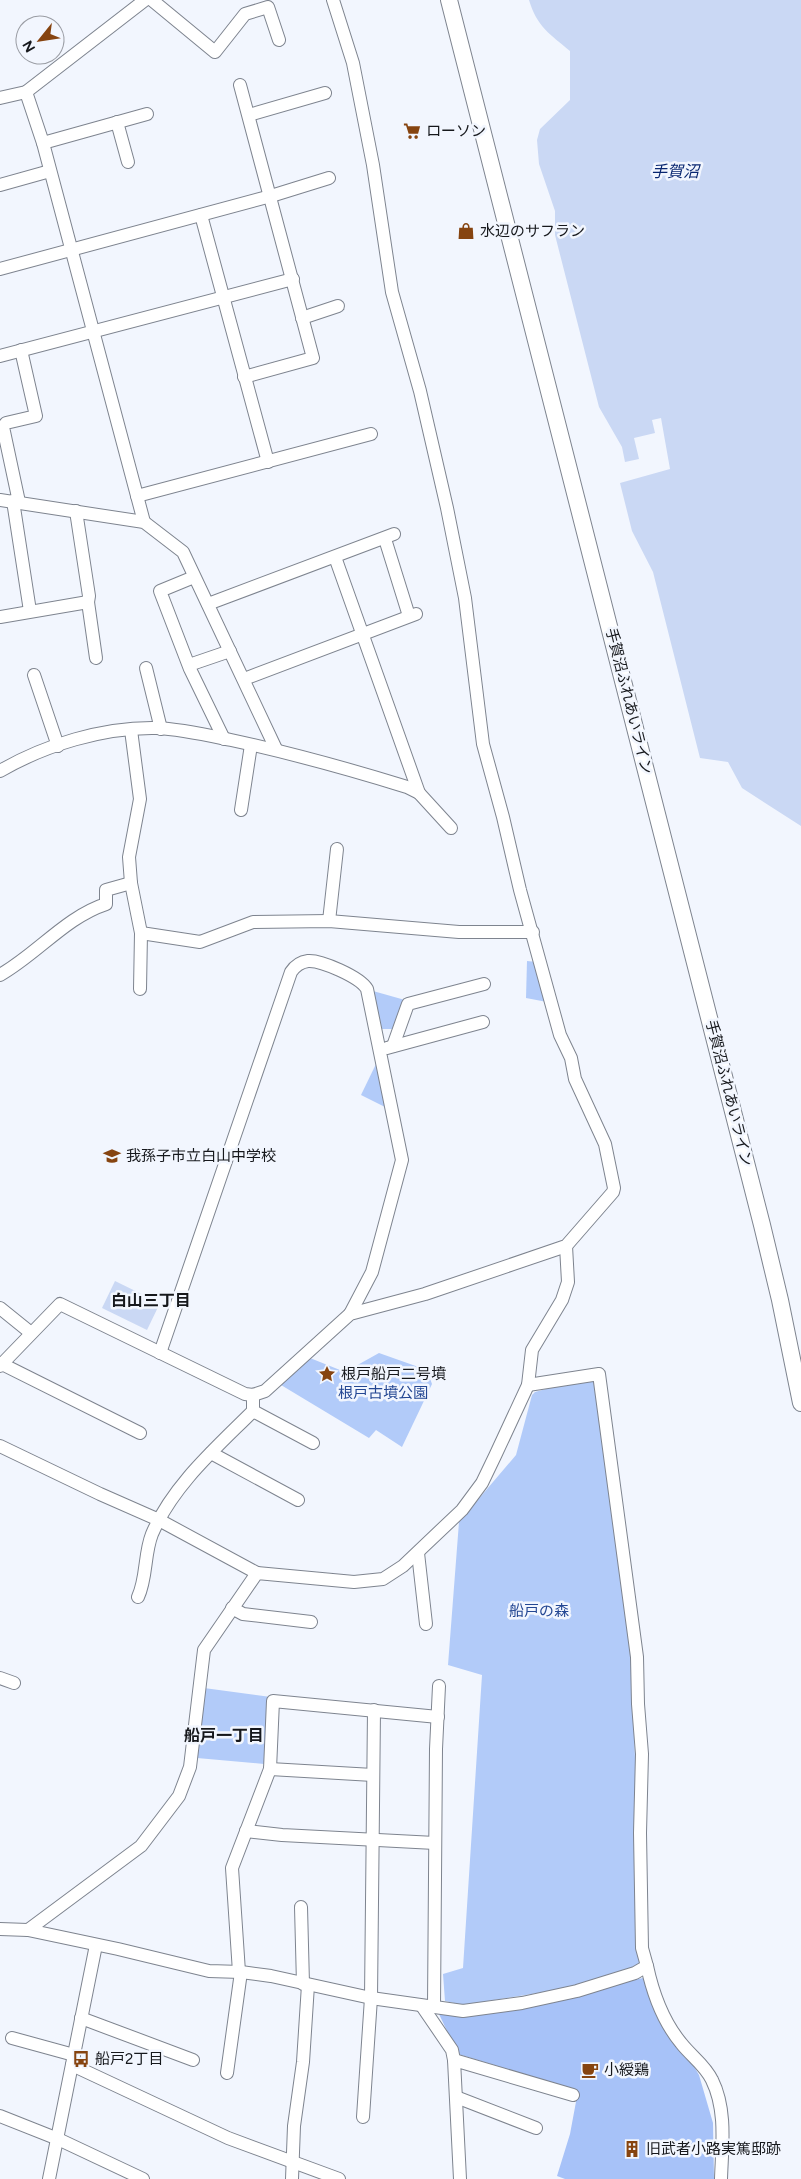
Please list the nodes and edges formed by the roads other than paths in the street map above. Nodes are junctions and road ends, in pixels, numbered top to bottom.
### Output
1 (145, 0) edge
2 (152, 0) edge
3 (332, 0) edge
4 (449, 0) edge
5 (279, 40) dead end
6 (240, 85) dead end
7 (26, 92) junction
8 (325, 94) dead end
9 (0, 98) edge
10 (147, 114) dead end
11 (248, 115) junction
12 (117, 122) junction
13 (43, 143) junction
14 (128, 162) dead end
15 (50, 171) junction
16 (329, 178) dead end
17 (0, 185) edge
18 (271, 196) junction
19 (200, 215) junction
20 (70, 249) junction
21 (0, 269) edge
22 (293, 278) junction
23 (223, 297) junction
24 (338, 306) dead end
25 (302, 318) junction
26 (93, 331) junction
27 (21, 350) junction
28 (0, 356) edge
29 (244, 377) junction
30 (371, 434) dead end
31 (268, 462) junction
32 (137, 496) junction
33 (0, 500) edge
34 (16, 502) junction
35 (76, 511) junction
36 (144, 522) junction
37 (335, 557) junction
38 (194, 577) junction
39 (88, 602) junction
40 (208, 604) junction
41 (30, 611) junction
42 (0, 617) edge
43 (362, 635) junction
44 (230, 651) junction
45 (96, 658) dead end
46 (189, 665) junction
47 (146, 668) dead end
48 (34, 674) dead end
49 (244, 679) junction
50 (160, 729) junction
51 (131, 730) junction
52 (224, 739) junction
53 (251, 745) junction
54 (58, 746) junction
55 (276, 749) junction
56 (0, 772) edge
57 (419, 793) junction
58 (241, 810) dead end
59 (451, 828) dead end
60 (337, 849) dead end
61 (131, 882) junction
62 (329, 921) junction
63 (533, 932) junction
64 (141, 933) junction
65 (0, 975) edge
66 (484, 984) dead end
67 (140, 989) dead end
68 (483, 1022) dead end
69 (393, 1046) junction
70 (379, 1050) junction
71 (566, 1246) junction
72 (0, 1308) edge
73 (350, 1314) junction
74 (31, 1333) junction
75 (160, 1354) junction
76 (1, 1365) edge
77 (528, 1385) junction
78 (253, 1395) junction
79 (801, 1403) edge
80 (252, 1410) junction
81 (140, 1433) dead end
82 (313, 1442) dead end
83 (0, 1446) edge
84 (211, 1454) junction
85 (298, 1500) dead end
86 (159, 1520) junction
87 (418, 1553) junction
88 (257, 1573) junction
89 (138, 1597) dead end
90 (232, 1608) junction
91 (311, 1622) dead end
92 (426, 1624) dead end
93 (0, 1678) edge
94 (14, 1683) dead end
95 (439, 1686) dead end
96 (374, 1710) junction
97 (438, 1716) junction
98 (270, 1769) junction
99 (373, 1775) junction
100 (246, 1831) junction
101 (373, 1840) junction
102 (435, 1843) junction
103 (300, 1907) dead end
104 (0, 1929) edge
105 (28, 1930) junction
106 (96, 1945) junction
107 (647, 1966) junction
108 (240, 1972) junction
109 (305, 1984) junction
110 (371, 1998) junction
111 (428, 2006) junction
112 (80, 2018) junction
113 (12, 2038) dead end
114 (73, 2060) junction
115 (193, 2060) dead end
116 (454, 2060) junction
117 (228, 2073) dead end
118 (573, 2095) dead end
119 (456, 2096) junction
120 (0, 2116) edge
121 (363, 2116) dead end
122 (536, 2128) dead end
123 (58, 2139) junction
124 (292, 2163) junction
125 (49, 2179) edge
126 (143, 2179) edge
127 (292, 2179) edge
128 (338, 2179) edge
129 (460, 2179) edge
130 (721, 2179) edge

1 - 7 street
2 - 5 street
3 - 63 street
4 - 79 street, 手賀沼ふれあいライン
6 - 11 street
7 - 9 street
7 - 13 street
8 - 11 street
10 - 12 street
11 - 18 street
12 - 13 street
12 - 14 street
13 - 15 street
15 - 17 street
15 - 20 street
16 - 18 street
18 - 19 street
18 - 22 street
19 - 20 street
19 - 23 street
20 - 21 street
20 - 26 street
22 - 23 street
22 - 25 street
23 - 26 street
23 - 29 street
24 - 25 street
25 - 29 street
26 - 27 street
26 - 32 street
27 - 28 street
27 - 34 street
29 - 31 street
30 - 31 street
31 - 32 street
32 - 36 street
33 - 34 street
34 - 35 street
34 - 41 street
35 - 36 street
35 - 39 street
36 - 38 street
37 - 40 street
37 - 43 street
37 - 43 street
38 - 40 street
38 - 46 street
39 - 41 street
39 - 45 street
40 - 44 street
41 - 42 street
43 - 49 street
43 - 57 street
44 - 46 street
44 - 49 street
46 - 52 street
47 - 50 street
48 - 54 street
49 - 55 street
50 - 51 street
50 - 52 street
51 - 54 street
51 - 61 street
52 - 53 street
53 - 55 street
53 - 58 street
54 - 56 street
55 - 57 street
57 - 59 street
60 - 62 street
61 - 64 street
61 - 65 street
62 - 63 street
62 - 64 street
63 - 71 street
64 - 67 street
66 - 69 street
68 - 69 street
69 - 70 street
70 - 73 street
70 - 75 street
71 - 73 street
71 - 77 street
72 - 74 street
73 - 78 street
74 - 75 street
74 - 76 street
75 - 78 street
76 - 81 street
77 - 87 street
77 - 107 street
78 - 80 street
80 - 82 street
80 - 84 street
83 - 86 street
84 - 85 street
84 - 86 street
86 - 88 street
86 - 89 street
87 - 88 street
87 - 92 street
88 - 90 street
90 - 91 street
90 - 105 street
93 - 94 street
95 - 97 street
96 - 97 street
96 - 98 street
96 - 99 street
97 - 102 street
98 - 99 street
98 - 100 street
99 - 101 street
100 - 101 street
100 - 108 street
101 - 102 street
101 - 110 street
102 - 111 street
103 - 109 street
104 - 105 street
105 - 106 street
106 - 108 street
106 - 112 street
107 - 111 street
107 - 130 street
108 - 109 street
108 - 117 street
109 - 110 street
109 - 124 street
110 - 111 street
110 - 121 street
111 - 116 street
112 - 114 street
112 - 115 street
113 - 114 street
114 - 123 street
114 - 124 street
116 - 118 street
116 - 119 street
119 - 122 street
119 - 129 street
120 - 123 street
123 - 125 street
123 - 126 street
124 - 127 street
124 - 128 street

